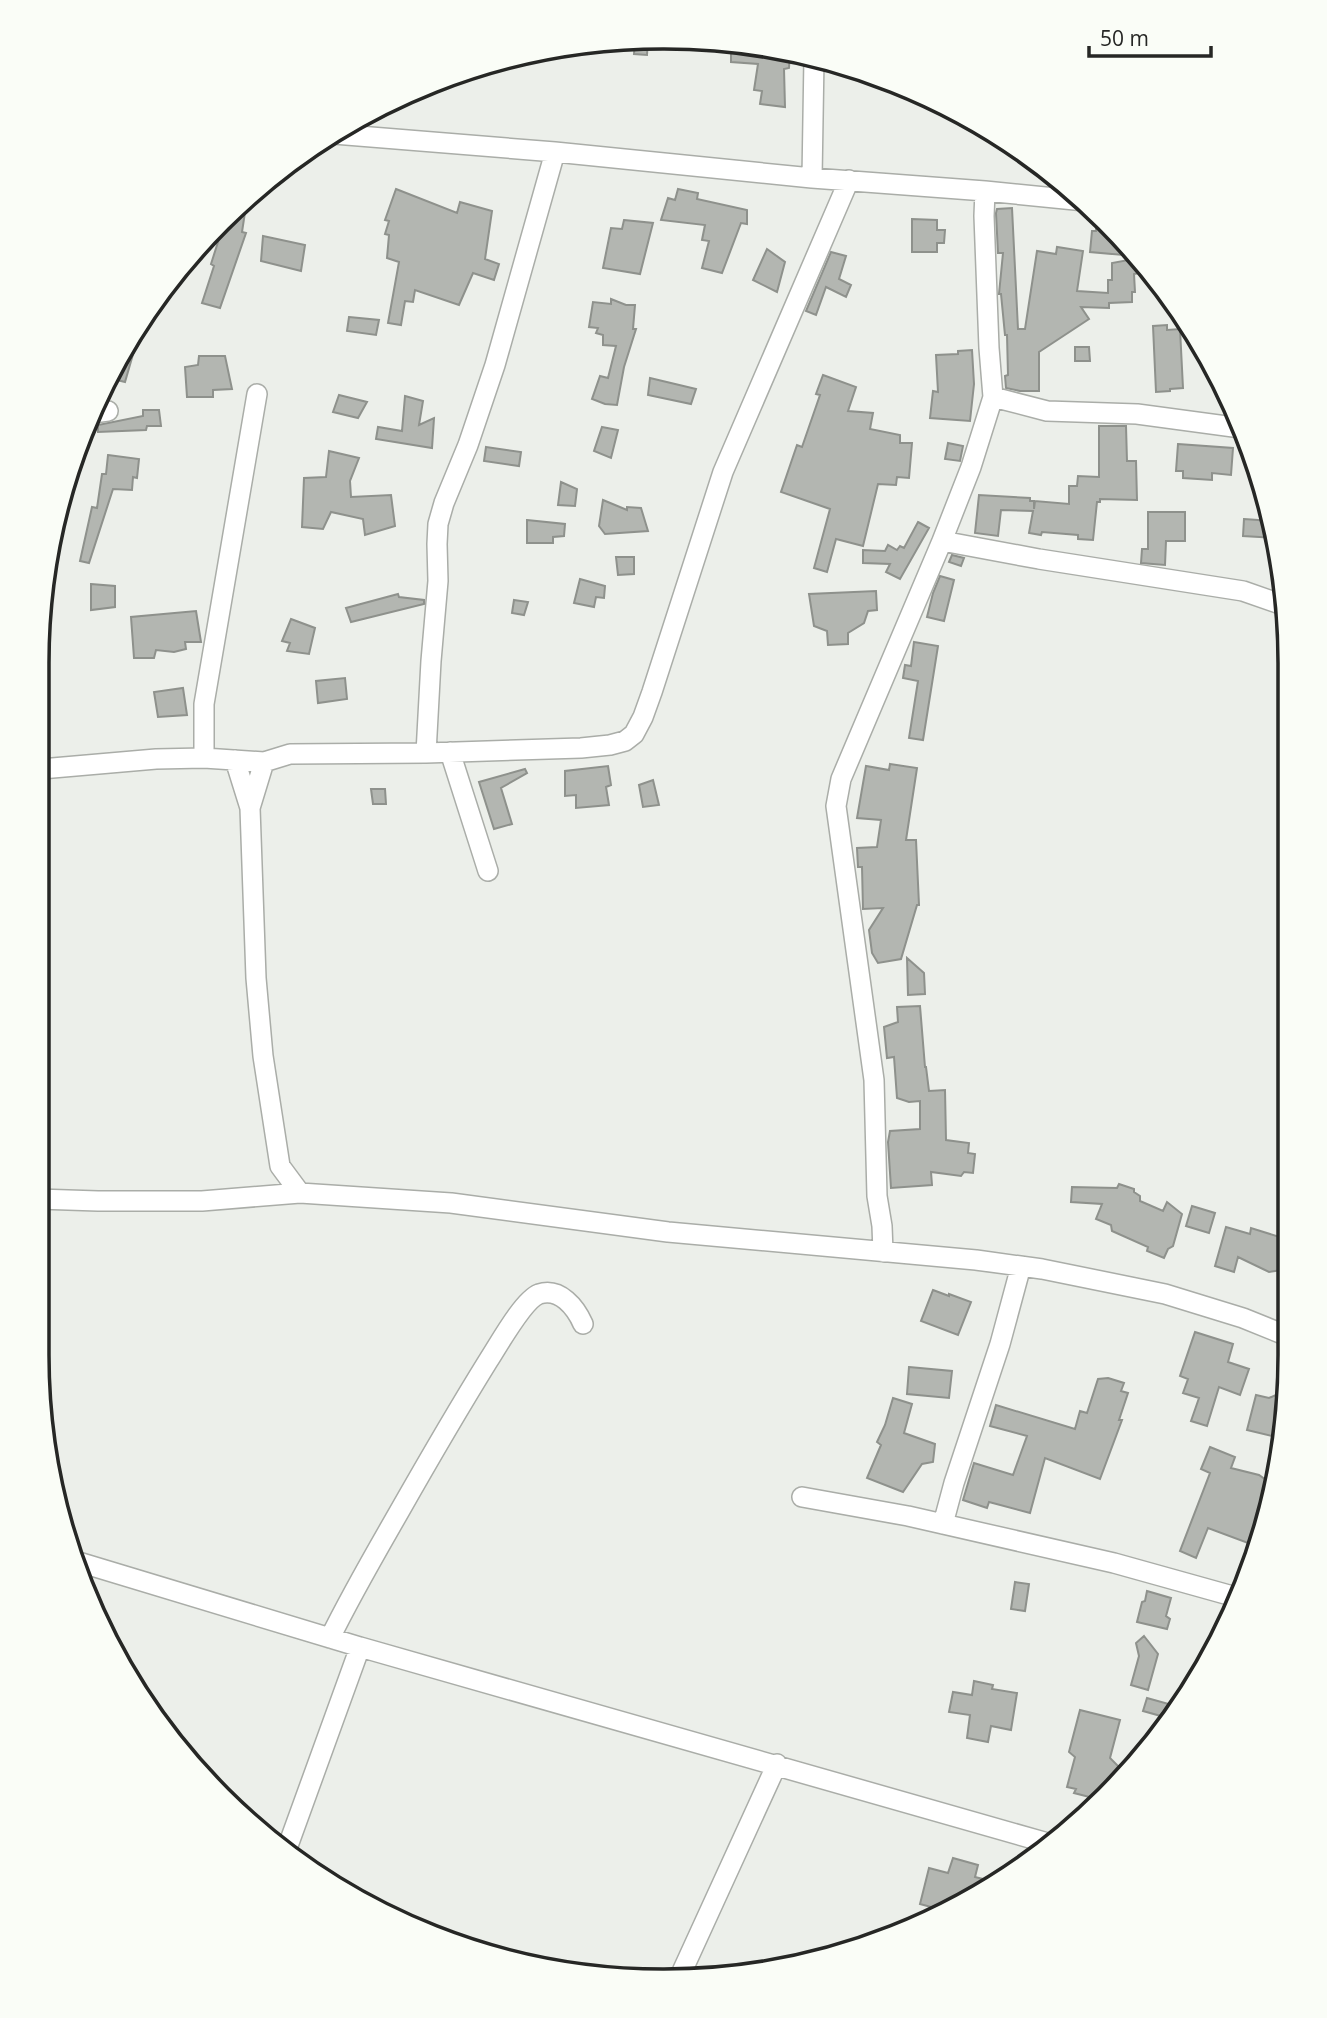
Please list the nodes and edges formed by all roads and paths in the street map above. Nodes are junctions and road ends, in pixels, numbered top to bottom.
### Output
1 (814, 68) edge
2 (349, 135) edge
3 (555, 152) junction
4 (812, 178) junction
5 (849, 180) junction
6 (985, 191) junction
7 (1067, 199) edge
8 (257, 394) dead end
9 (993, 397) junction
10 (1230, 427) edge
11 (942, 541) junction
12 (1275, 602) edge
13 (450, 752) junction
14 (426, 753) junction
15 (204, 758) junction
16 (234, 760) junction
17 (264, 762) junction
18 (49, 768) edge
19 (250, 808) junction
20 (488, 871) dead end
21 (280, 1166) junction
22 (300, 1193) junction
23 (262, 1195) junction
24 (49, 1199) edge
25 (883, 1252) junction
26 (1021, 1266) junction
27 (583, 1324) dead end
28 (1278, 1332) edge
29 (802, 1497) dead end
30 (943, 1524) junction
31 (87, 1564) edge
32 (1229, 1595) edge
33 (330, 1638) junction
34 (360, 1647) junction
35 (777, 1764) junction
36 (1040, 1841) edge
37 (289, 1842) edge
38 (683, 1969) edge

1 - 4 street
2 - 3 street
3 - 4 street
3 - 14 street
4 - 5 street
5 - 6 street
5 - 13 street
6 - 7 street
6 - 9 street
8 - 15 street
9 - 10 street
9 - 11 street
11 - 12 street
11 - 25 street
13 - 14 street
13 - 20 street
14 - 17 street
15 - 16 street
15 - 18 street
16 - 17 street
16 - 19 street
17 - 19 street
19 - 21 street
21 - 22 street
21 - 23 street
22 - 23 street
22 - 25 street
23 - 24 street
25 - 26 street
26 - 28 street
26 - 30 street
27 - 33 street
29 - 30 street
30 - 32 street
31 - 33 street
33 - 34 street
34 - 35 street
34 - 37 street
35 - 36 street
35 - 38 street

